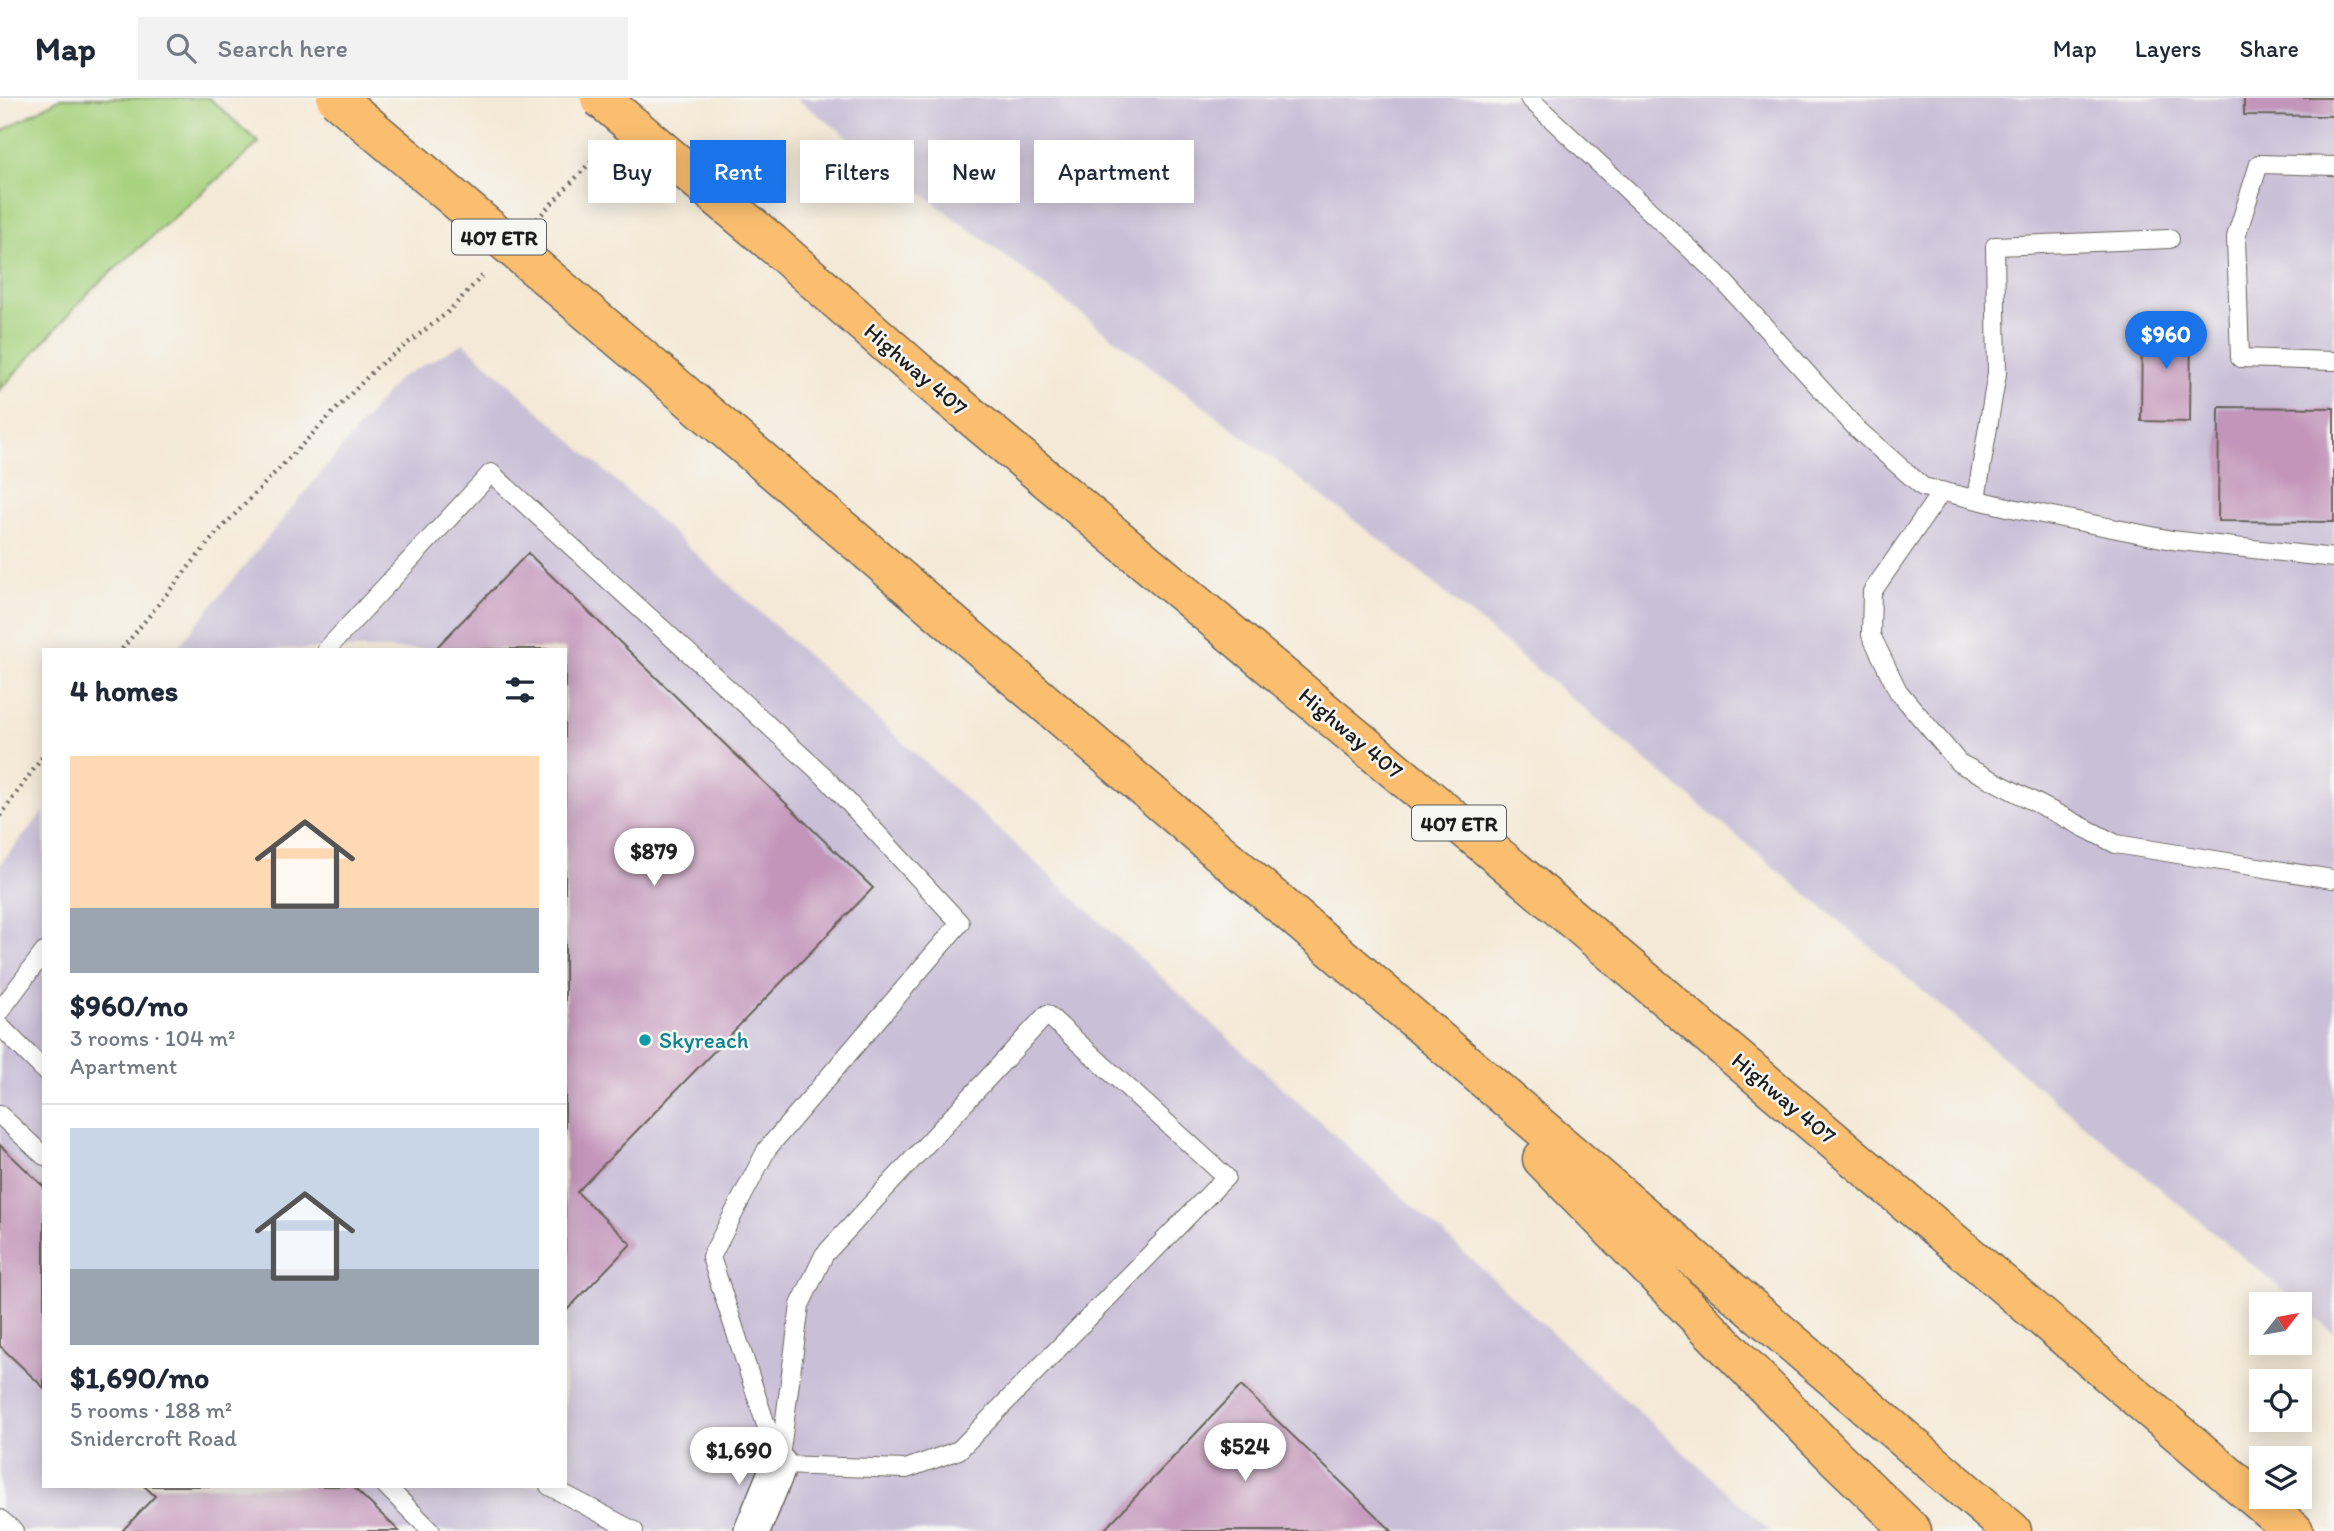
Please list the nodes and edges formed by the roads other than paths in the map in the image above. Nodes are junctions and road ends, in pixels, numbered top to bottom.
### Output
1 (336, 98) edge
2 (600, 98) edge
3 (1530, 98) edge
4 (2334, 166) edge
5 (2171, 239) dead end
6 (2334, 361) edge
7 (1942, 491) junction
8 (1976, 499) junction
9 (2334, 558) edge
10 (328, 648) edge
11 (2332, 879) dead end
12 (42, 955) edge
13 (1345, 958) junction
14 (0, 1011) edge
15 (0, 1026) edge
16 (42, 1068) edge
17 (0, 1115) edge
18 (42, 1154) edge
19 (2145, 1403) junction
20 (779, 1465) junction
21 (2249, 1477) edge
22 (388, 1488) edge
23 (554, 1488) edge
24 (2295, 1509) edge
25 (0, 1519) edge
26 (14, 1531) edge
27 (430, 1531) edge
28 (635, 1531) edge
29 (752, 1531) edge
30 (1912, 1531) edge
31 (2012, 1531) edge
32 (2294, 1531) edge
33 (2326, 1531) edge

1 - 13 highway, 407 ETR, bridge
2 - 19 highway, Highway 407 / 407 ETR, bridge
3 - 7 lane
4 - 6 lane
5 - 8 lane
7 - 8 lane
7 - 11 lane
8 - 9 lane
10 - 20 lane
12 - 14 lane
13 - 30 highway
13 - 31 highway, 407 ETR
15 - 16 lane
17 - 18 lane
19 - 21 highway
19 - 32 highway, Highway 407 / 407 ETR
20 - 20 lane
20 - 29 street
22 - 27 lane
23 - 28 lane
24 - 33 highway
25 - 26 lane

